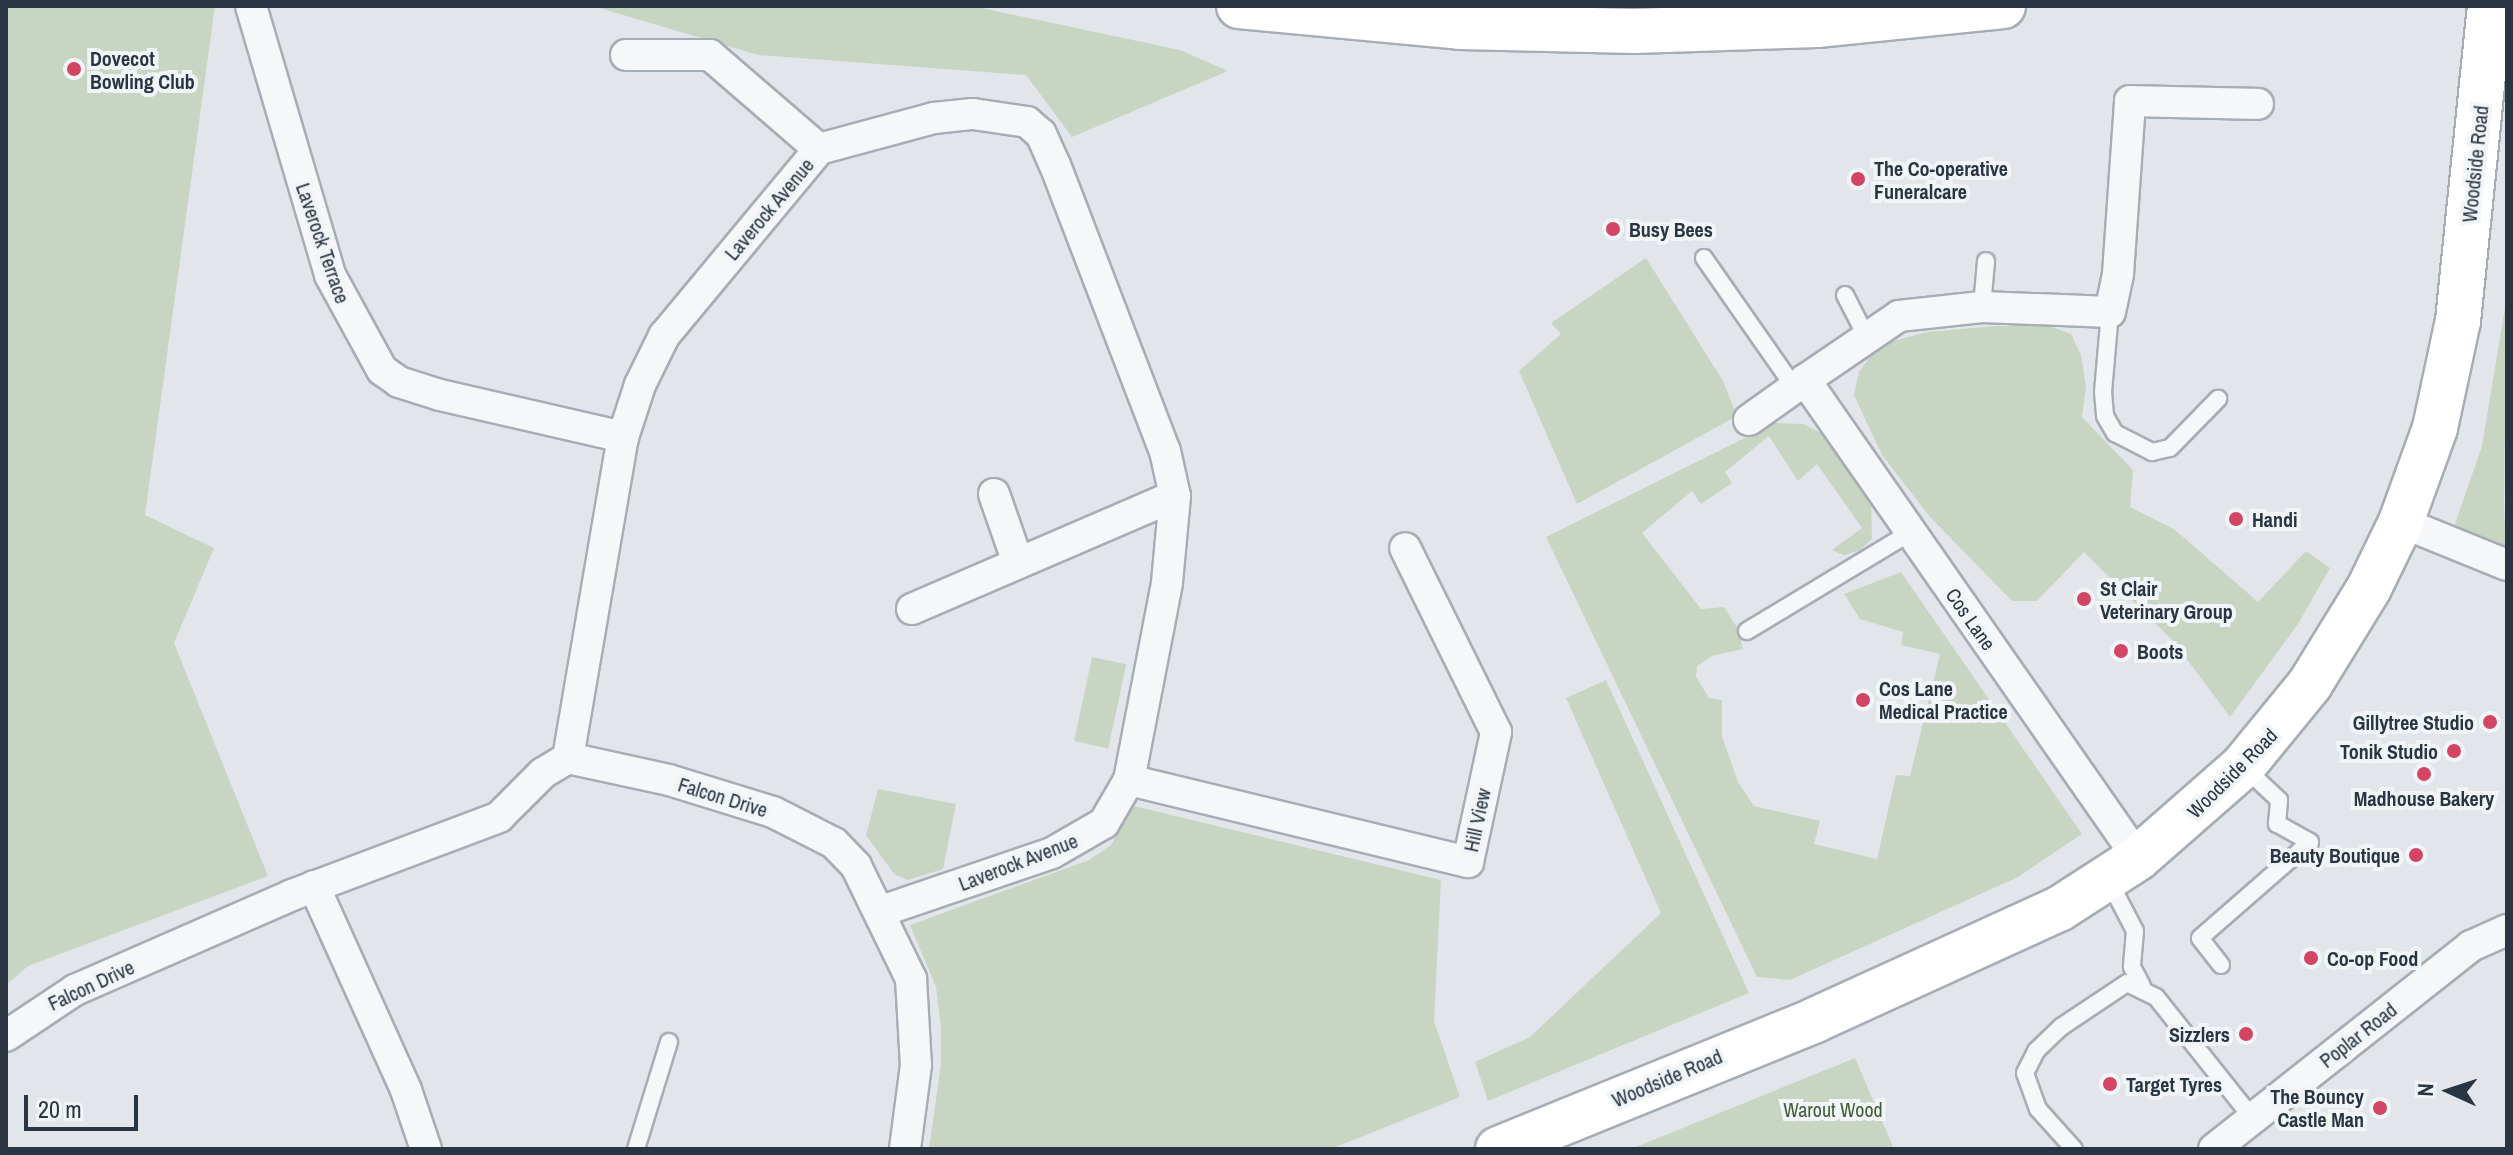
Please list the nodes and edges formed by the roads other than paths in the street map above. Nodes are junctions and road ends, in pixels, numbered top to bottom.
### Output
1 (251, 6) edge
2 (1239, 6) edge
3 (2003, 6) edge
4 (2490, 6) edge
5 (626, 55) dead end
6 (2258, 104) dead end
7 (819, 149) junction
8 (1704, 258) dead end
9 (1986, 261) dead end
10 (1845, 295) dead end
11 (1982, 307) junction
12 (2110, 312) junction
13 (1866, 336) junction
14 (1799, 384) junction
15 (2218, 399) dead end
16 (1749, 420) dead end
17 (623, 437) junction
18 (994, 494) dead end
19 (1175, 496) junction
20 (2401, 522) junction
21 (1911, 532) junction
22 (1405, 548) dead end
23 (1018, 563) junction
24 (2507, 565) edge
25 (912, 609) dead end
26 (1747, 631) dead end
27 (568, 758) junction
28 (2243, 766) junction
29 (1129, 780) junction
30 (2123, 869) junction
31 (314, 886) junction
32 (882, 911) junction
33 (2507, 930) edge
34 (2221, 965) dead end
35 (2142, 986) junction
36 (6, 1036) edge
37 (669, 1042) dead end
38 (2253, 1119) junction
39 (426, 1149) edge
40 (636, 1149) edge
41 (905, 1149) edge
42 (1498, 1149) edge
43 (2074, 1149) edge
44 (2214, 1149) edge

1 - 17 street, Laverock Terrace
2 - 3 main road
4 - 20 main road, Woodside Road
5 - 7 street
6 - 12 street
7 - 17 street, Laverock Avenue
7 - 19 street, Laverock Avenue
8 - 14 lane
9 - 11 lane
10 - 13 lane
11 - 12 street
11 - 13 street
12 - 15 lane
13 - 14 street
14 - 16 street
14 - 21 street, Cos Lane
17 - 27 street, Laverock Avenue
18 - 23 street
19 - 23 street
19 - 29 street, Laverock Avenue
20 - 24 street
20 - 28 main road, Woodside Road
21 - 26 lane
21 - 30 street, Cos Lane
22 - 29 street, Hill View
23 - 25 street
27 - 31 street, Falcon Drive
27 - 32 street, Falcon Drive
28 - 30 main road, Woodside Road
28 - 34 lane
29 - 32 street, Laverock Avenue
30 - 35 lane
30 - 42 main road, Woodside Road
31 - 36 street, Falcon Drive
31 - 39 street
32 - 41 street, Falcon Drive
33 - 38 street, Poplar Road
35 - 38 lane
35 - 43 lane
37 - 40 lane
38 - 44 street, Poplar Road

